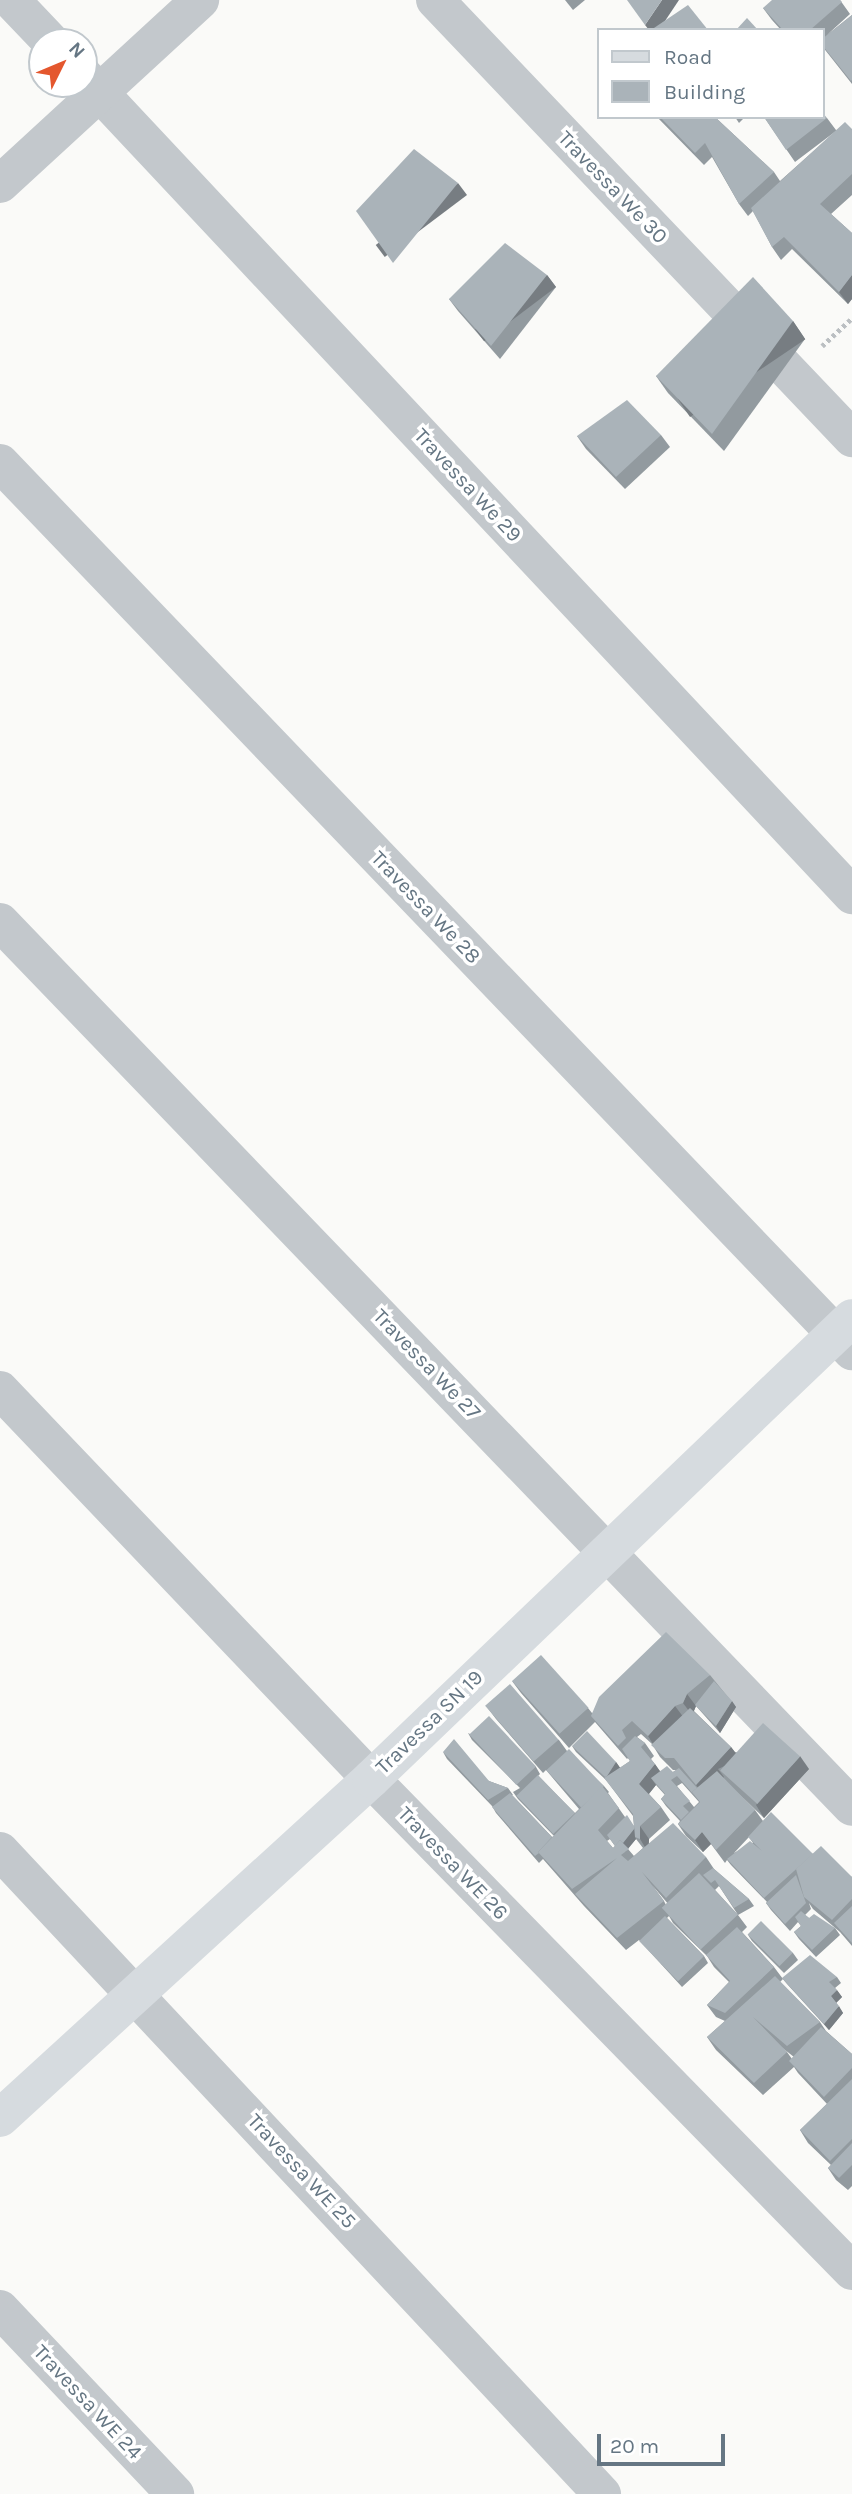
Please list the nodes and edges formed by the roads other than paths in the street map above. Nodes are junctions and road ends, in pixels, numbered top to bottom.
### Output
1 (200, 0) edge
2 (435, 0) edge
3 (98, 81) edge
4 (98, 90) edge
5 (81, 98) edge
6 (0, 184) edge
7 (852, 438) edge
8 (0, 463) edge
9 (852, 895) edge
10 (0, 922) edge
11 (847, 1334) edge
12 (0, 1390) edge
13 (607, 1550) junction
14 (371, 1779) junction
15 (852, 1807) edge
16 (0, 1851) edge
17 (138, 1994) junction
18 (0, 2118) edge
19 (852, 2271) edge
20 (0, 2309) edge
21 (175, 2494) edge
22 (602, 2494) edge

1 - 3 street
2 - 7 street, Travessa We 30
4 - 9 street, Travessa We 29
5 - 6 street
8 - 11 street, Travessa We 28
10 - 13 street, Travessa We 27
11 - 13 main road, Travessa SN 19
12 - 14 street, Travessa WE 26
13 - 14 main road, Travessa SN 19
13 - 15 street, Travessa We 27
14 - 17 main road, Travessa SN 19
14 - 19 street, Travessa WE 26
16 - 17 street, Travessa WE 25
17 - 18 main road, Travessa SN 19
17 - 22 street, Travessa WE 25
20 - 21 street, Travessa WE 24

